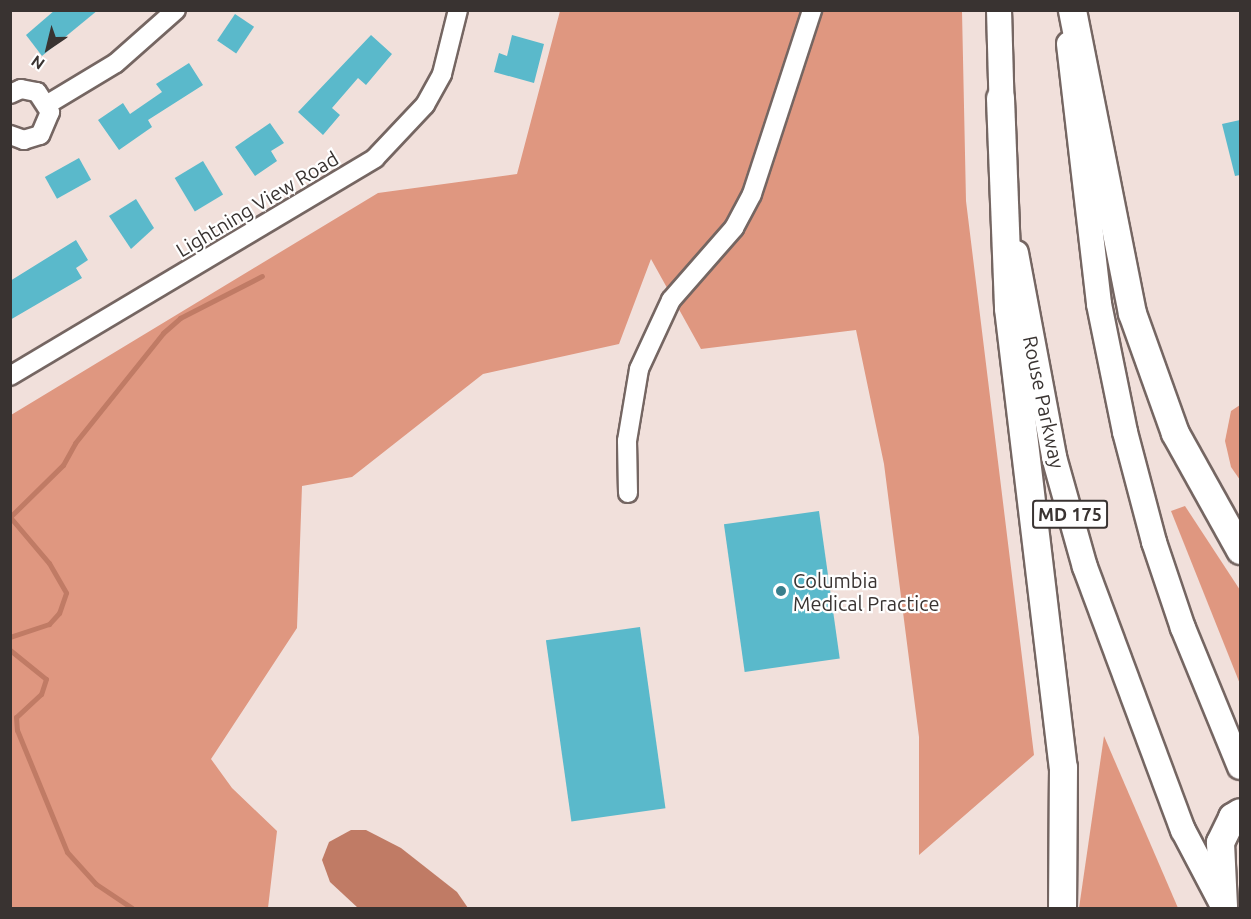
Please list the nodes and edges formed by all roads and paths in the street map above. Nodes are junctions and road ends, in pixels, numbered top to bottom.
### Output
1 (176, 10) edge
2 (458, 10) edge
3 (812, 10) edge
4 (999, 10) edge
5 (1067, 10) edge
6 (1072, 10) edge
7 (10, 94) edge
8 (1000, 98) junction
9 (48, 104) junction
10 (10, 135) edge
11 (10, 376) edge
12 (628, 493) dead end
13 (1240, 550) edge
14 (1240, 767) edge
15 (1240, 812) edge
16 (1223, 908) edge
17 (1062, 909) edge

1 - 9 street
2 - 11 street, Lightning View Road
3 - 12 street
4 - 8 main road, Rouse Parkway / MD 175
5 - 14 main road
6 - 13 highway
7 - 9 street
8 - 16 main road, Rouse Parkway / MD 175
8 - 17 highway
9 - 10 street
15 - 16 highway

